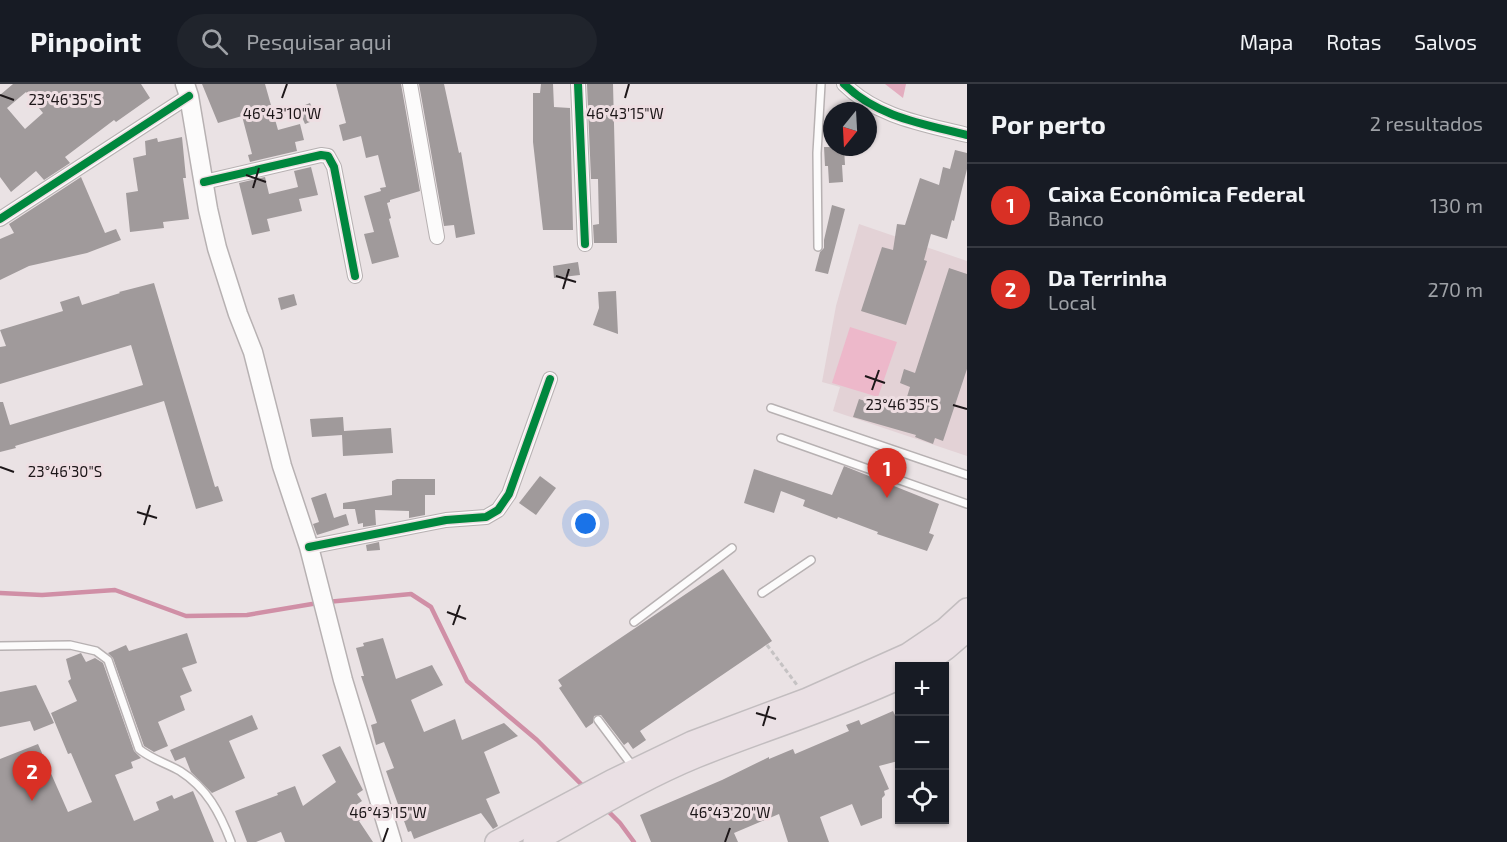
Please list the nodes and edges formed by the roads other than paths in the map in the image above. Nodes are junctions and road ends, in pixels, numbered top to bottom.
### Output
1 (410, 84) edge
2 (578, 84) edge
3 (821, 84) edge
4 (844, 84) edge
5 (187, 90) edge
6 (967, 135) edge
7 (204, 182) junction
8 (0, 219) edge
9 (437, 237) dead end
10 (585, 244) dead end
11 (818, 247) dead end
12 (355, 276) dead end
13 (550, 380) dead end
14 (771, 408) dead end
15 (782, 438) dead end
16 (967, 475) edge
17 (967, 504) edge
18 (309, 547) junction
19 (732, 548) dead end
20 (812, 560) dead end
21 (762, 593) dead end
22 (967, 609) edge
23 (634, 622) dead end
24 (967, 631) edge
25 (0, 646) edge
26 (928, 662) edge
27 (895, 678) edge
28 (858, 681) junction
29 (598, 720) dead end
30 (635, 770) junction
31 (616, 788) junction
32 (586, 804) junction
33 (231, 842) edge
34 (392, 842) edge
35 (496, 842) edge
36 (534, 842) edge

1 - 9 street
2 - 10 street
3 - 11 lane
4 - 6 street
5 - 7 main road
5 - 8 street
7 - 12 street
7 - 18 main road
13 - 18 street
14 - 16 lane
15 - 17 lane
18 - 34 main road
19 - 23 lane
20 - 21 lane
22 - 28 main road
24 - 26 main road
25 - 33 lane
27 - 28 main road
28 - 30 main road
28 - 31 main road
29 - 30 lane
30 - 31 main road
31 - 32 main road
32 - 35 main road
32 - 36 main road

